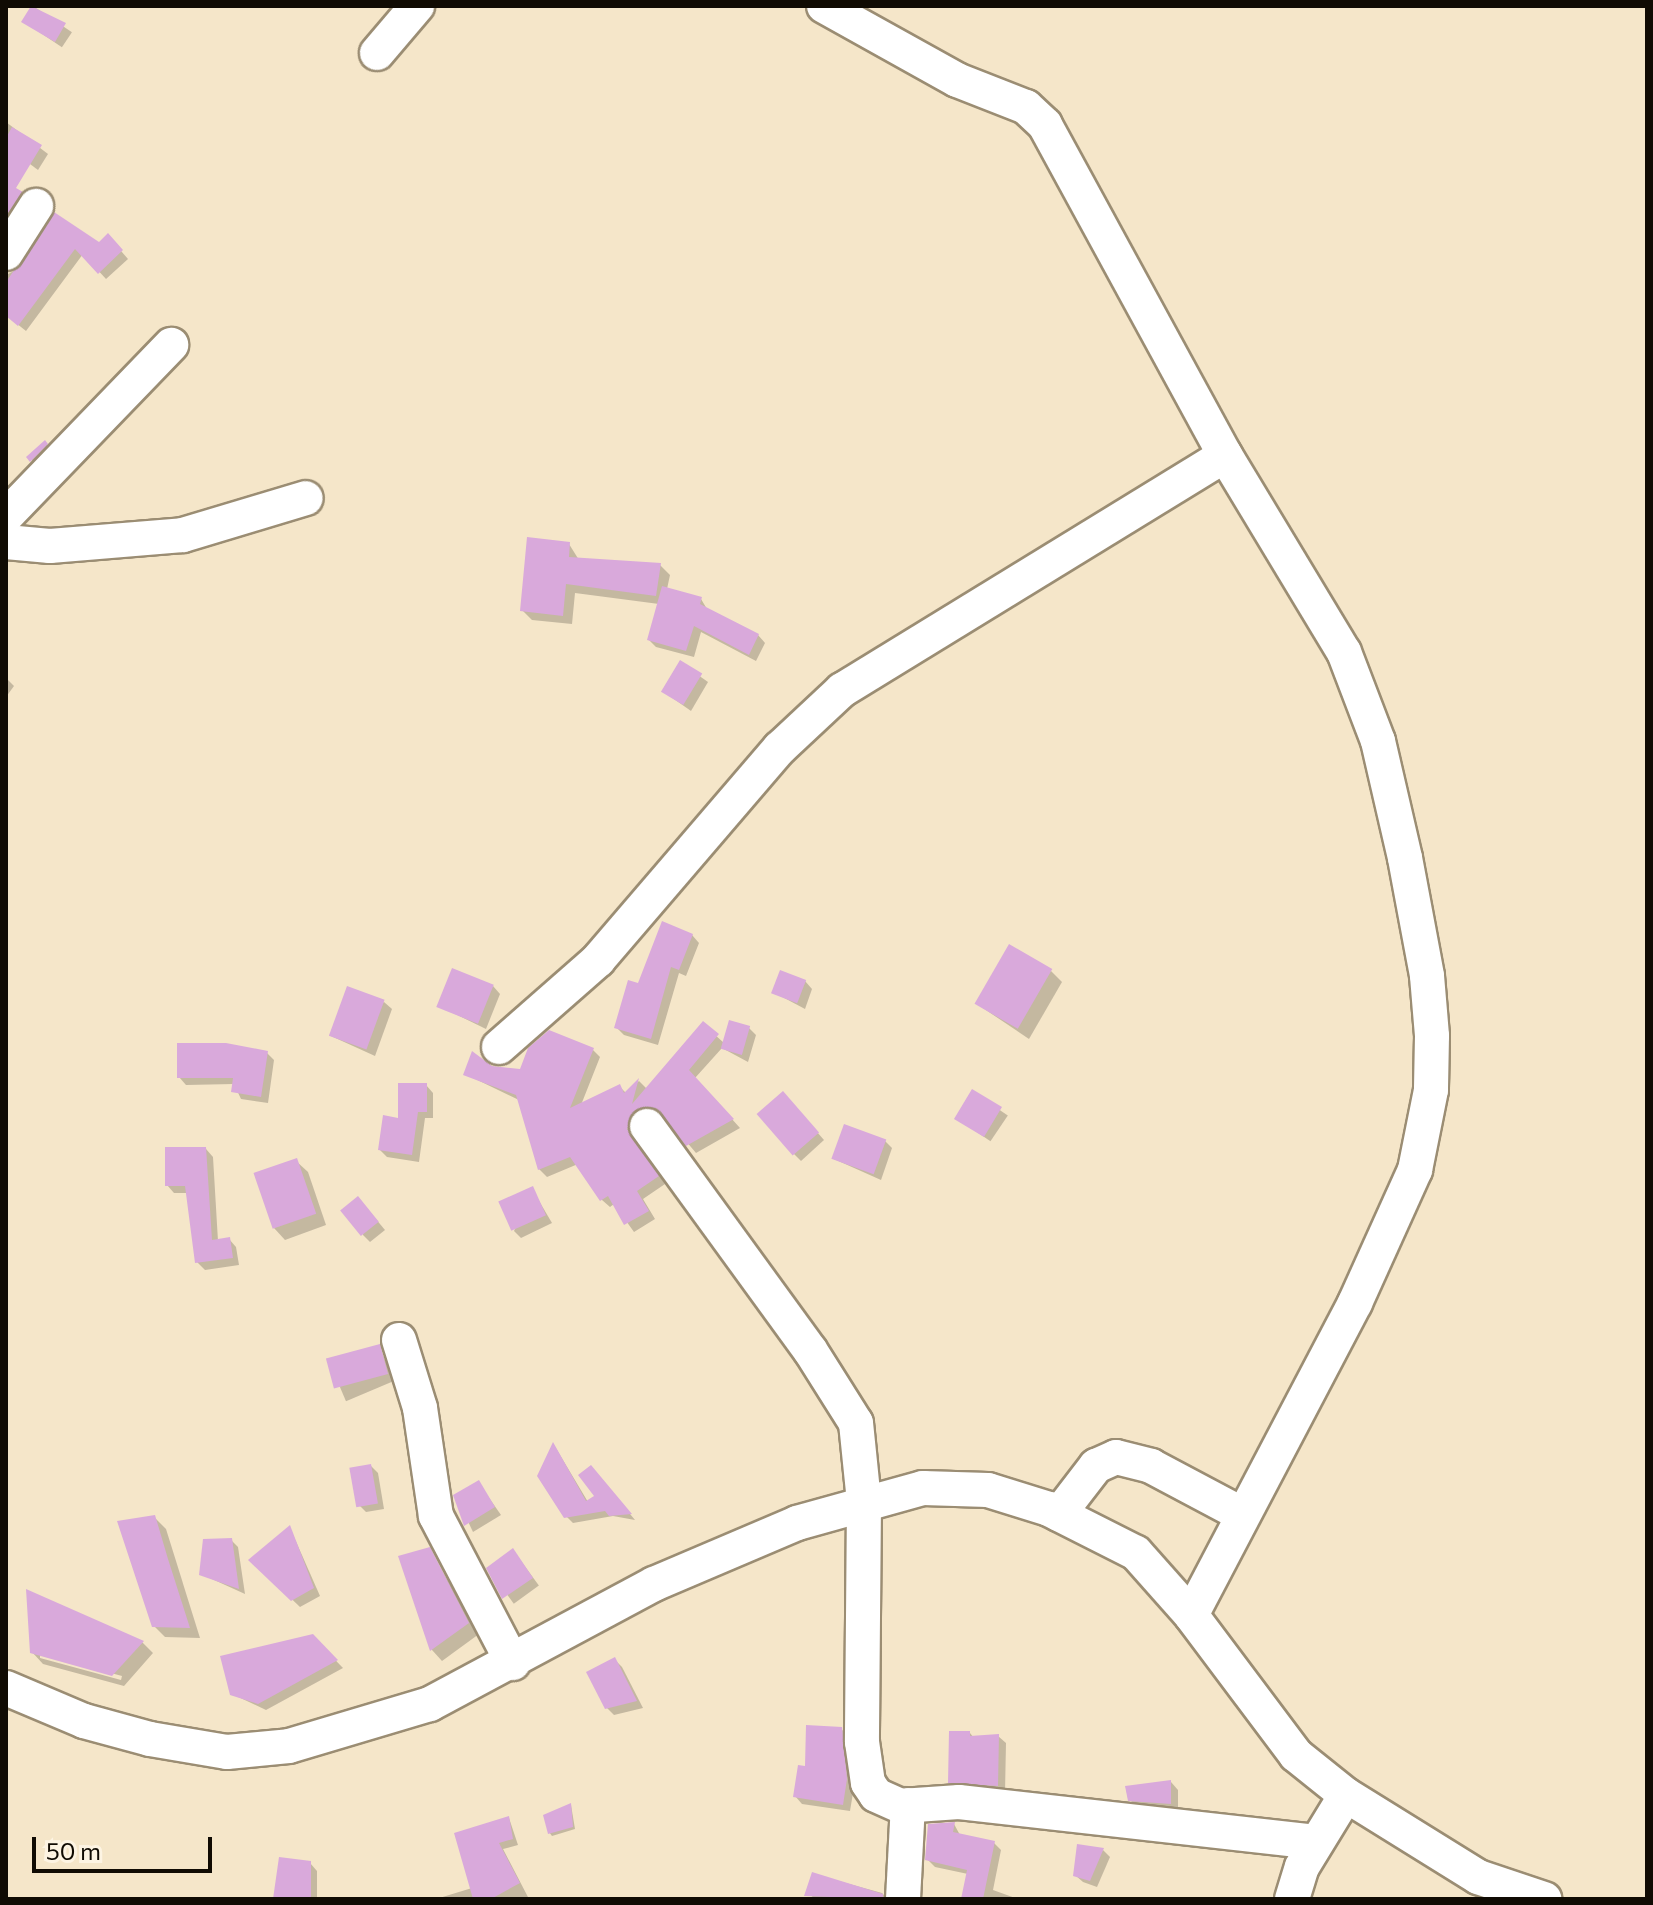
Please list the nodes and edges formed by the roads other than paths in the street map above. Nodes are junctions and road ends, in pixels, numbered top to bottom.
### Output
1 (417, 6) edge
2 (824, 6) edge
3 (377, 53) dead end
4 (36, 206) dead end
5 (6, 253) edge
6 (171, 345) dead end
7 (1225, 455) junction
8 (306, 498) dead end
9 (6, 516) edge
10 (6, 542) edge
11 (499, 1047) dead end
12 (647, 1126) dead end
13 (399, 1340) dead end
14 (864, 1502) junction
15 (1059, 1514) junction
16 (1243, 1515) junction
17 (1191, 1615) junction
18 (513, 1663) junction
19 (6, 1688) edge
20 (1346, 1795) junction
21 (908, 1805) junction
22 (1316, 1842) junction
23 (903, 1899) edge
24 (1292, 1899) edge
25 (1544, 1899) edge

1 - 3 street
2 - 7 street
4 - 5 street
6 - 9 street
7 - 11 street
7 - 16 street
8 - 10 street
12 - 14 street
13 - 18 street
14 - 15 street
14 - 18 street
14 - 21 street
15 - 16 street
15 - 17 street
16 - 17 street
17 - 20 street
18 - 19 street
20 - 22 street
20 - 25 street
21 - 22 street
21 - 23 street
22 - 24 street

